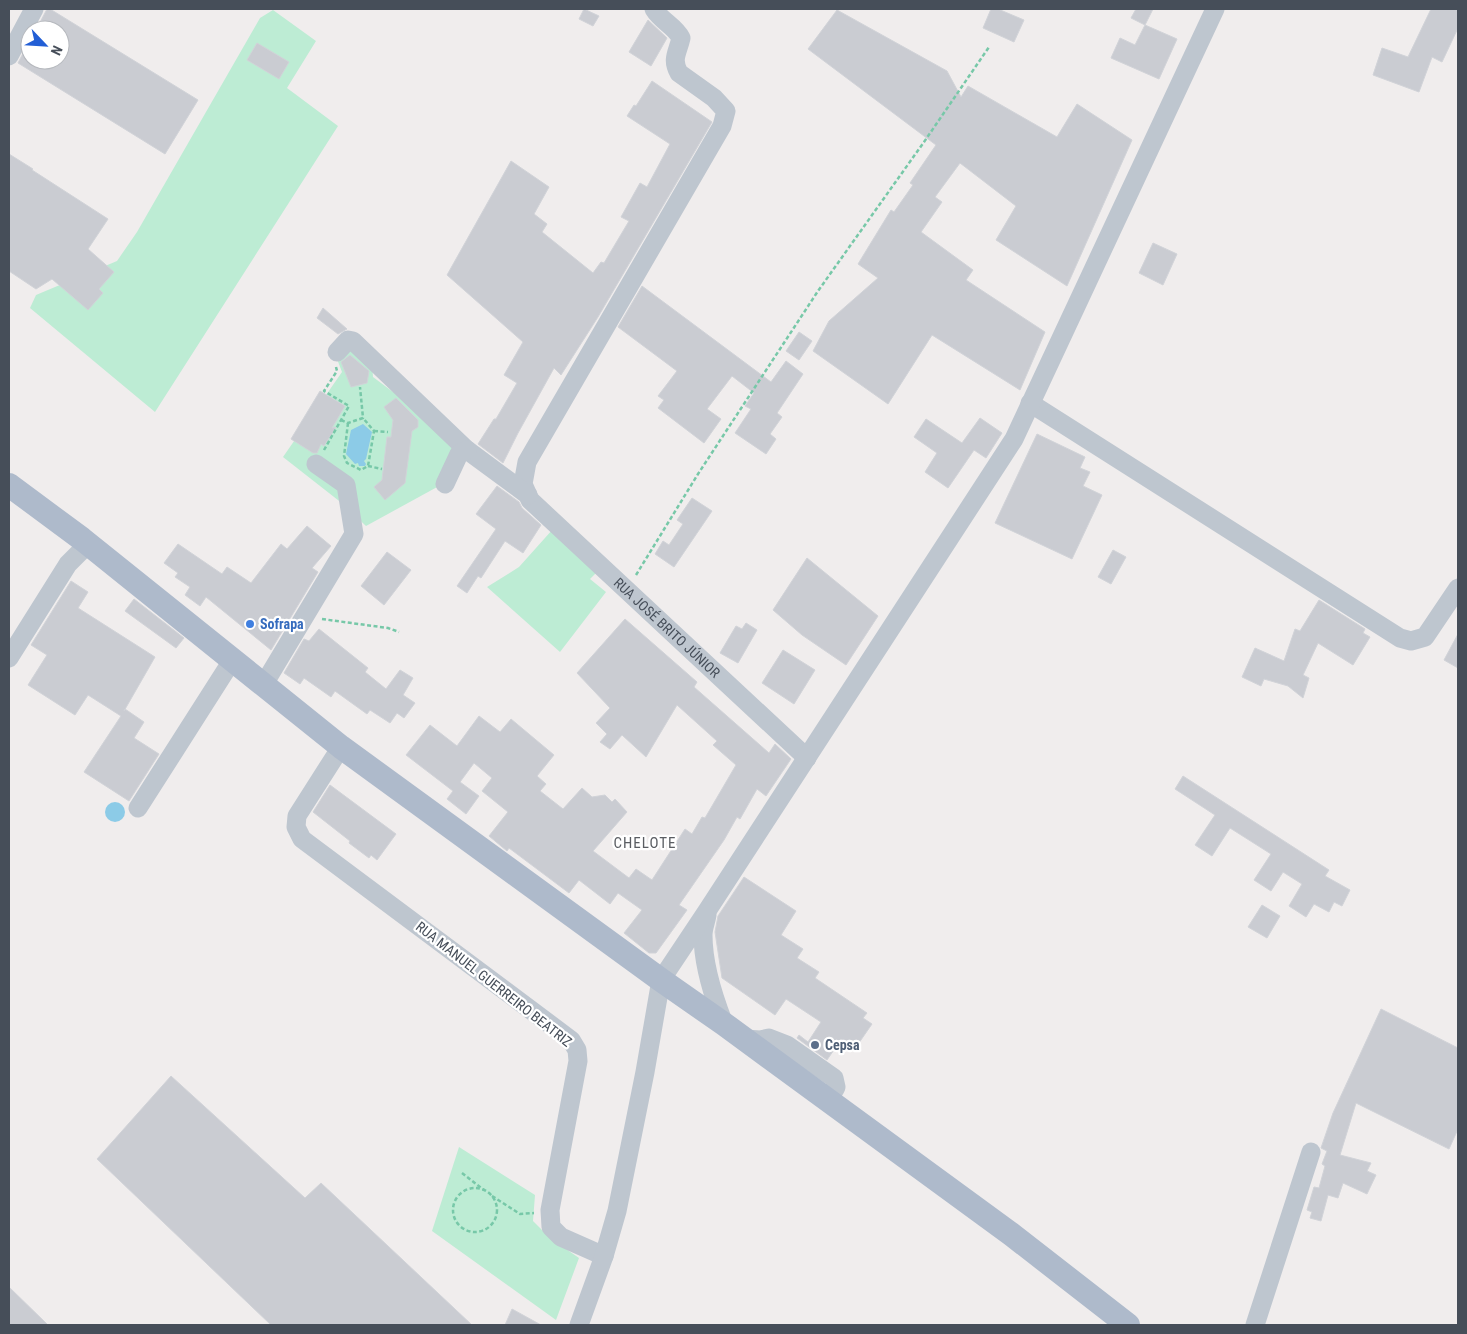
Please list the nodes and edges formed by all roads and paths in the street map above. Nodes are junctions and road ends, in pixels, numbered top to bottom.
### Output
1 (34, 9) edge
2 (654, 9) edge
3 (1215, 9) edge
4 (989, 47) dead end
5 (9, 56) edge
6 (338, 352) joint
7 (360, 387) dead end
8 (1030, 403) junction
9 (363, 418) junction
10 (341, 420) junction
11 (348, 423) junction
12 (374, 431) junction
13 (388, 432) dead end
14 (467, 450) junction
15 (316, 464) joint
16 (368, 466) junction
17 (382, 468) dead end
18 (445, 484) dead end
19 (9, 485) edge
20 (528, 495) junction
21 (88, 544) junction
22 (1458, 588) edge
23 (630, 593) junction
24 (305, 616) junction
25 (399, 632) dead end
26 (9, 658) edge
27 (233, 660) junction
28 (264, 684) junction
29 (341, 747) junction
30 (807, 758) junction
31 (138, 808) dead end
32 (707, 912) junction
33 (661, 980) junction
34 (724, 1024) junction
35 (745, 1039) junction
36 (831, 1087) junction
37 (1311, 1152) dead end
38 (462, 1173) dead end
39 (489, 1194) junction
40 (550, 1210) junction
41 (604, 1256) junction
42 (579, 1325) edge
43 (1128, 1325) edge
44 (1255, 1325) edge

1 - 5 street
2 - 20 street
3 - 8 street
4 - 23 path
6 - 10 path
6 - 14 street, RUA JOSÉ BRITO JÚNIOR
7 - 9 path
8 - 22 street
8 - 30 street
9 - 11 path
9 - 12 path
10 - 11 path
10 - 15 path
11 - 16 path
12 - 13 path
12 - 16 path
14 - 18 street
14 - 20 street, RUA JOSÉ BRITO JÚNIOR
15 - 24 street
16 - 17 path
19 - 21 main road
20 - 23 street, RUA JOSÉ BRITO JÚNIOR
21 - 26 street
21 - 27 main road
23 - 30 street, RUA JOSÉ BRITO JÚNIOR
24 - 25 path
24 - 28 street
27 - 28 main road
27 - 31 street
28 - 29 main road
29 - 33 main road
29 - 40 street, RUA MANUEL GUERREIRO BEATRIZ
30 - 32 street
32 - 33 street
32 - 34 street
33 - 34 main road
33 - 41 street
34 - 35 main road
35 - 36 main road
35 - 36 street
36 - 43 main road
37 - 44 street
38 - 39 path
39 - 39 path
39 - 40 path
40 - 41 street, RUA MANUEL GUERREIRO BEATRIZ
41 - 42 street

